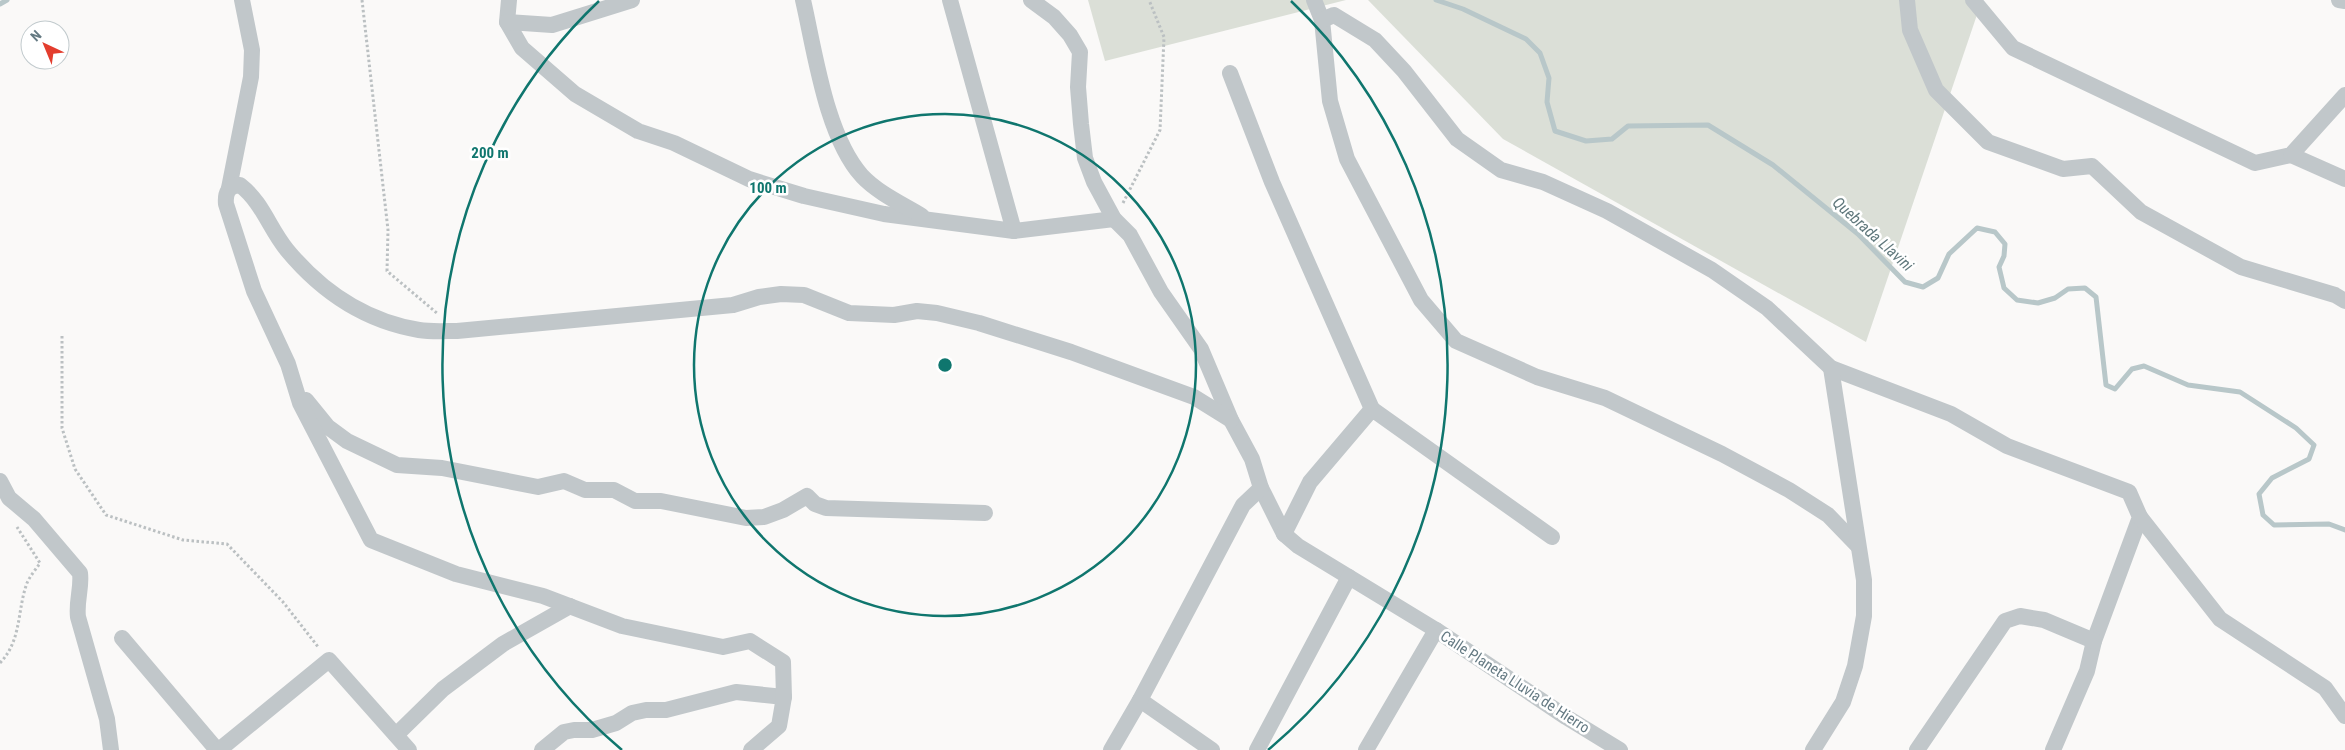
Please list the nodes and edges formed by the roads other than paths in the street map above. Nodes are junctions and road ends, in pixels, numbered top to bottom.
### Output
1 (242, 0) edge
2 (509, 0) edge
3 (632, 0) edge
4 (803, 0) edge
5 (950, 0) edge
6 (1031, 0) edge
7 (1314, 0) edge
8 (1907, 0) edge
9 (1973, 0) edge
10 (2339, 0) edge
11 (2345, 1) edge
12 (1322, 20) junction
13 (507, 22) junction
14 (1230, 73) dead end
15 (2345, 95) edge
16 (2291, 155) junction
17 (2345, 179) edge
18 (229, 188) junction
19 (1114, 218) junction
20 (926, 219) junction
21 (1014, 232) junction
22 (2345, 300) edge
23 (1831, 368) junction
24 (292, 377) junction
25 (1372, 410) junction
26 (1231, 420) junction
27 (0, 482) edge
28 (1261, 488) junction
29 (985, 513) dead end
30 (2140, 517) junction
31 (1284, 534) junction
32 (1552, 537) dead end
33 (1858, 545) junction
34 (1349, 577) junction
35 (570, 606) junction
36 (1436, 630) junction
37 (122, 638) dead end
38 (2094, 641) junction
39 (784, 697) junction
40 (1140, 700) junction
41 (2345, 716) edge
42 (396, 735) junction
43 (111, 750) edge
44 (218, 750) edge
45 (409, 750) edge
46 (542, 750) edge
47 (751, 750) edge
48 (1111, 750) edge
49 (1212, 750) edge
50 (1257, 750) edge
51 (1366, 750) edge
52 (1620, 750) edge
53 (1813, 750) edge
54 (1917, 750) edge
55 (2053, 750) edge

1 - 18 street
2 - 13 street
3 - 13 street
4 - 20 street
5 - 21 street
6 - 19 street
7 - 12 street
8 - 22 street
9 - 16 street
10 - 11 street
12 - 23 street
12 - 33 street
13 - 20 street
14 - 25 street
15 - 16 street
16 - 17 street
18 - 24 street
18 - 26 street
19 - 21 street
19 - 26 street
20 - 21 street
23 - 30 street
23 - 33 street
24 - 29 street
24 - 35 street
25 - 31 street
25 - 32 street
26 - 28 street
27 - 43 street
28 - 31 street
28 - 40 street
30 - 38 street
30 - 41 street
31 - 34 street, Calle Planeta Lluvia de Hierro
33 - 53 street
34 - 36 street, Calle Planeta Lluvia de Hierro
34 - 50 street
35 - 39 street
35 - 42 street
36 - 51 street
36 - 52 street, Calle Planeta Lluvia de Hierro
37 - 44 street
38 - 54 street
38 - 55 street
39 - 46 street
39 - 47 street
40 - 48 street
40 - 49 street
42 - 44 street
42 - 45 street

